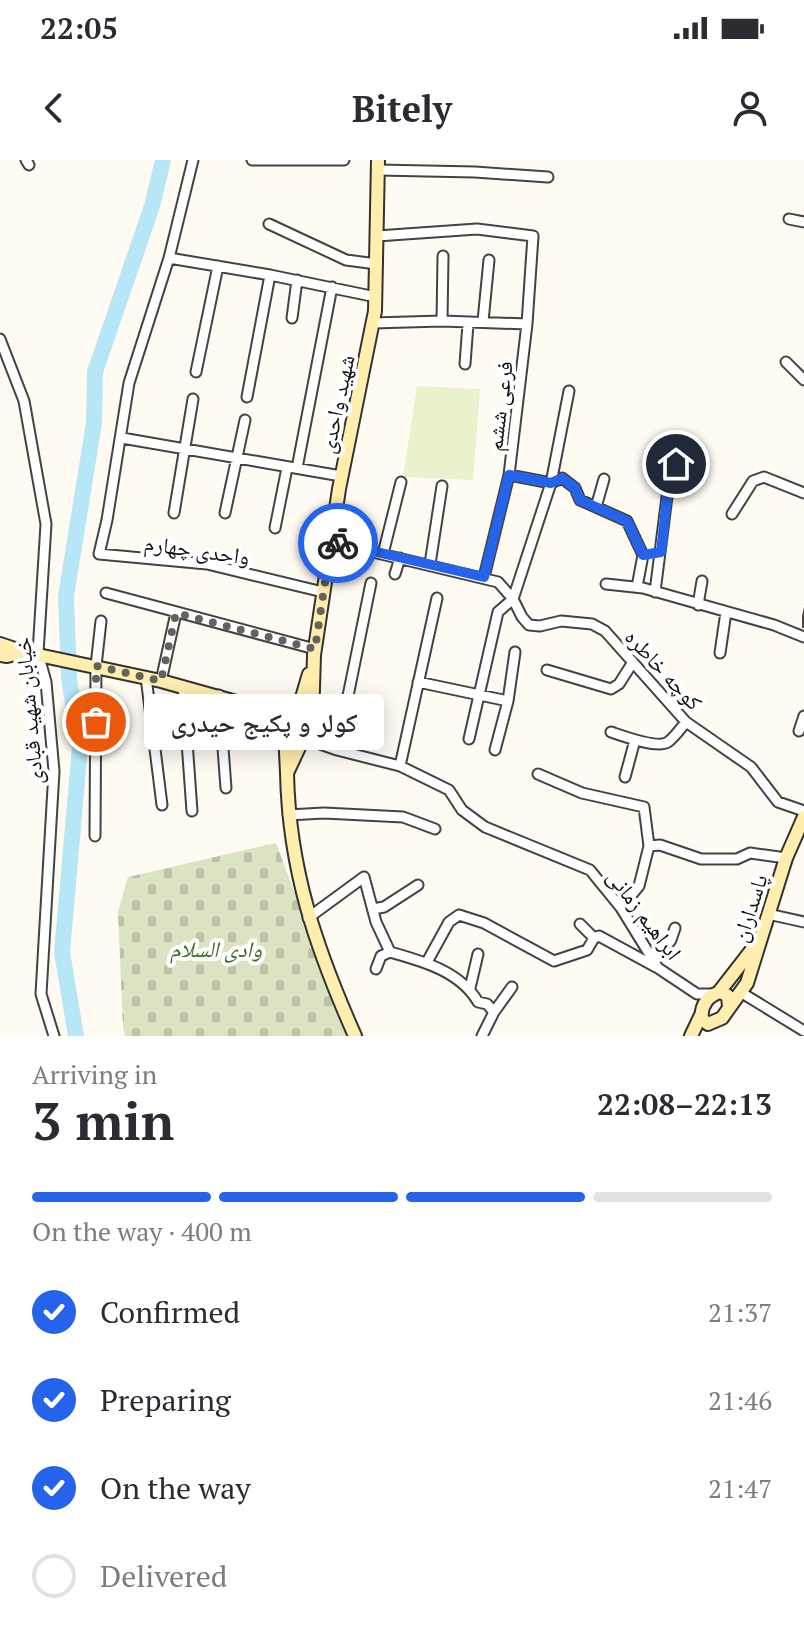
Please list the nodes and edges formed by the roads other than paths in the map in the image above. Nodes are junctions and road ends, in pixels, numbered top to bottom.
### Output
1 (193, 160) edge
2 (252, 160) edge
3 (344, 160) edge
4 (311, 161) edge
5 (378, 165) edge
6 (548, 177) dead end
7 (789, 219) dead end
8 (804, 222) edge
9 (269, 224) dead end
10 (377, 236) junction
11 (443, 256) dead end
12 (169, 258) junction
13 (489, 260) dead end
14 (377, 264) junction
15 (218, 266) junction
16 (270, 275) junction
17 (297, 280) junction
18 (332, 287) junction
19 (376, 297) junction
20 (292, 318) dead end
21 (442, 321) junction
22 (483, 321) junction
23 (373, 323) junction
24 (468, 324) junction
25 (527, 324) junction
26 (0, 339) edge
27 (786, 362) dead end
28 (465, 364) dead end
29 (196, 372) dead end
30 (804, 380) edge
31 (569, 391) dead end
32 (247, 397) dead end
33 (193, 399) dead end
34 (245, 420) dead end
35 (122, 438) junction
36 (184, 449) junction
37 (236, 460) junction
38 (676, 464) dead end
39 (292, 468) junction
40 (509, 475) junction
41 (341, 476) junction
42 (604, 479) dead end
43 (401, 482) dead end
44 (551, 483) junction
45 (442, 486) dead end
46 (804, 493) edge
47 (596, 507) junction
48 (174, 513) dead end
49 (225, 513) dead end
50 (732, 514) dead end
51 (275, 528) dead end
52 (331, 542) junction
53 (661, 552) junction
54 (383, 554) junction
55 (643, 555) junction
56 (400, 558) junction
57 (430, 564) junction
58 (395, 574) dead end
59 (484, 577) junction
60 (702, 581) dead end
61 (371, 583) dead end
62 (606, 584) dead end
63 (637, 587) junction
64 (323, 592) junction
65 (655, 592) junction
66 (106, 593) dead end
67 (437, 598) dead end
68 (513, 599) junction
69 (698, 605) junction
70 (726, 612) junction
71 (176, 613) junction
72 (101, 621) dead end
73 (804, 637) edge
74 (0, 644) edge
75 (24, 652) junction
76 (314, 652) junction
77 (515, 652) dead end
78 (720, 653) dead end
79 (40, 654) junction
80 (0, 655) edge
81 (633, 662) junction
82 (96, 666) junction
83 (547, 670) dead end
84 (146, 677) junction
85 (161, 681) junction
86 (418, 682) junction
87 (183, 686) junction
88 (481, 693) junction
89 (219, 695) junction
90 (508, 701) junction
91 (240, 703) junction
92 (295, 712) junction
93 (804, 716) edge
94 (312, 720) junction
95 (686, 722) junction
96 (284, 729) junction
97 (799, 731) dead end
98 (611, 732) dead end
99 (469, 739) dead end
100 (304, 740) junction
101 (635, 740) junction
102 (337, 750) junction
103 (495, 750) dead end
104 (400, 766) junction
105 (287, 773) junction
106 (538, 774) dead end
107 (625, 777) dead end
108 (226, 788) dead end
109 (162, 805) dead end
110 (192, 811) dead end
111 (804, 811) edge
112 (288, 815) junction
113 (804, 817) edge
114 (435, 829) dead end
115 (95, 836) dead end
116 (649, 846) junction
117 (786, 858) junction
118 (418, 885) dead end
119 (621, 908) junction
120 (373, 909) junction
121 (768, 914) junction
122 (308, 918) junction
123 (804, 922) edge
124 (580, 924) dead end
125 (675, 928) dead end
126 (594, 938) junction
127 (759, 942) junction
128 (390, 952) junction
129 (478, 954) dead end
130 (427, 962) junction
131 (656, 965) junction
132 (376, 969) dead end
133 (512, 987) dead end
134 (470, 988) junction
135 (716, 993) junction
136 (742, 993) junction
137 (697, 994) junction
138 (729, 1007) junction
139 (494, 1012) junction
140 (701, 1013) junction
141 (718, 1021) junction
142 (804, 1031) edge
143 (54, 1036) edge
144 (355, 1036) edge
145 (482, 1036) edge
146 (691, 1036) edge
147 (708, 1036) edge

1 - 12 street
2 - 4 street
3 - 4 street
5 - 6 street
5 - 10 street, شهید واحدی
7 - 8 street
9 - 14 street
10 - 14 street, شهید واحدی
10 - 25 street, فرعی ششم
11 - 21 street
12 - 15 street
12 - 35 street
13 - 22 street
14 - 19 street, شهید واحدی
15 - 16 street
15 - 29 street
16 - 17 street
16 - 32 street
17 - 18 street
17 - 20 street
18 - 19 street
18 - 39 street
19 - 23 street, شهید واحدی
21 - 23 street
21 - 24 street
22 - 24 street
22 - 25 street
23 - 41 street, شهید واحدی
24 - 28 street
25 - 40 street, فرعی ششم
26 - 79 street, خیابان شهید قبادی
27 - 30 street
31 - 44 street
33 - 36 street
34 - 37 street
35 - 36 street
35 - 64 street, واحدی چهارم
36 - 37 street
36 - 48 street
37 - 39 street
37 - 49 street
38 - 53 street
39 - 41 street
39 - 51 street
40 - 44 street
40 - 59 street, فرعی ششم
41 - 52 street, شهید واحدی
42 - 47 street
43 - 54 street
44 - 47 street
44 - 68 street
45 - 57 street
46 - 50 street
47 - 55 street
52 - 54 street
52 - 64 street, شهید واحدی
53 - 55 street
53 - 65 street
54 - 56 street
55 - 63 street
56 - 57 street
56 - 58 street
57 - 59 street
59 - 68 street
60 - 69 street
61 - 102 street
62 - 63 street
63 - 65 street
64 - 76 street, شهید واحدی
65 - 69 street
66 - 71 street
67 - 86 street
68 - 81 street, كوچه خاطره
68 - 88 street
69 - 70 street
70 - 73 street
70 - 78 street
71 - 76 street
71 - 85 street
72 - 82 street
74 - 75 street
75 - 79 street
75 - 80 street
76 - 92 street
76 - 94 street
77 - 90 street
79 - 82 street
79 - 143 street, خیابان شهید قبادی
81 - 83 street
81 - 95 street, كوچه خاطره
82 - 84 street
82 - 115 street
84 - 85 street
84 - 109 street
85 - 87 street
86 - 88 street
86 - 104 street
87 - 89 street
87 - 110 street
88 - 90 street
88 - 99 street
89 - 91 street
89 - 108 street
90 - 103 street
91 - 92 street
91 - 96 street
92 - 94 street
92 - 96 street
93 - 97 street
94 - 100 street
95 - 101 street
95 - 111 street, كوچه خاطره
96 - 100 street
96 - 105 street
98 - 101 street
100 - 102 street, ابراهیم زمانی
100 - 105 street
101 - 107 street
102 - 104 street, ابراهیم زمانی
104 - 119 street, ابراهیم زمانی
105 - 112 street
106 - 116 street
112 - 114 street
112 - 122 street
113 - 117 street, پاسداران
116 - 117 street
116 - 119 street
117 - 121 street, پاسداران
118 - 120 street
119 - 131 street, ابراهیم زمانی
120 - 122 street
120 - 128 street
121 - 123 street
121 - 127 street, پاسداران
122 - 144 street
124 - 126 street
125 - 131 street
126 - 130 street
126 - 131 street
127 - 135 street
127 - 136 street, پاسداران
128 - 130 street
128 - 132 street
129 - 134 street
130 - 134 street
131 - 137 street, ابراهیم زمانی
133 - 139 street
134 - 139 street
135 - 137 street
135 - 138 street
135 - 140 street
136 - 138 street, پاسداران
136 - 142 street
137 - 140 street
138 - 141 street
139 - 145 street
140 - 141 street
140 - 146 street
141 - 147 street

